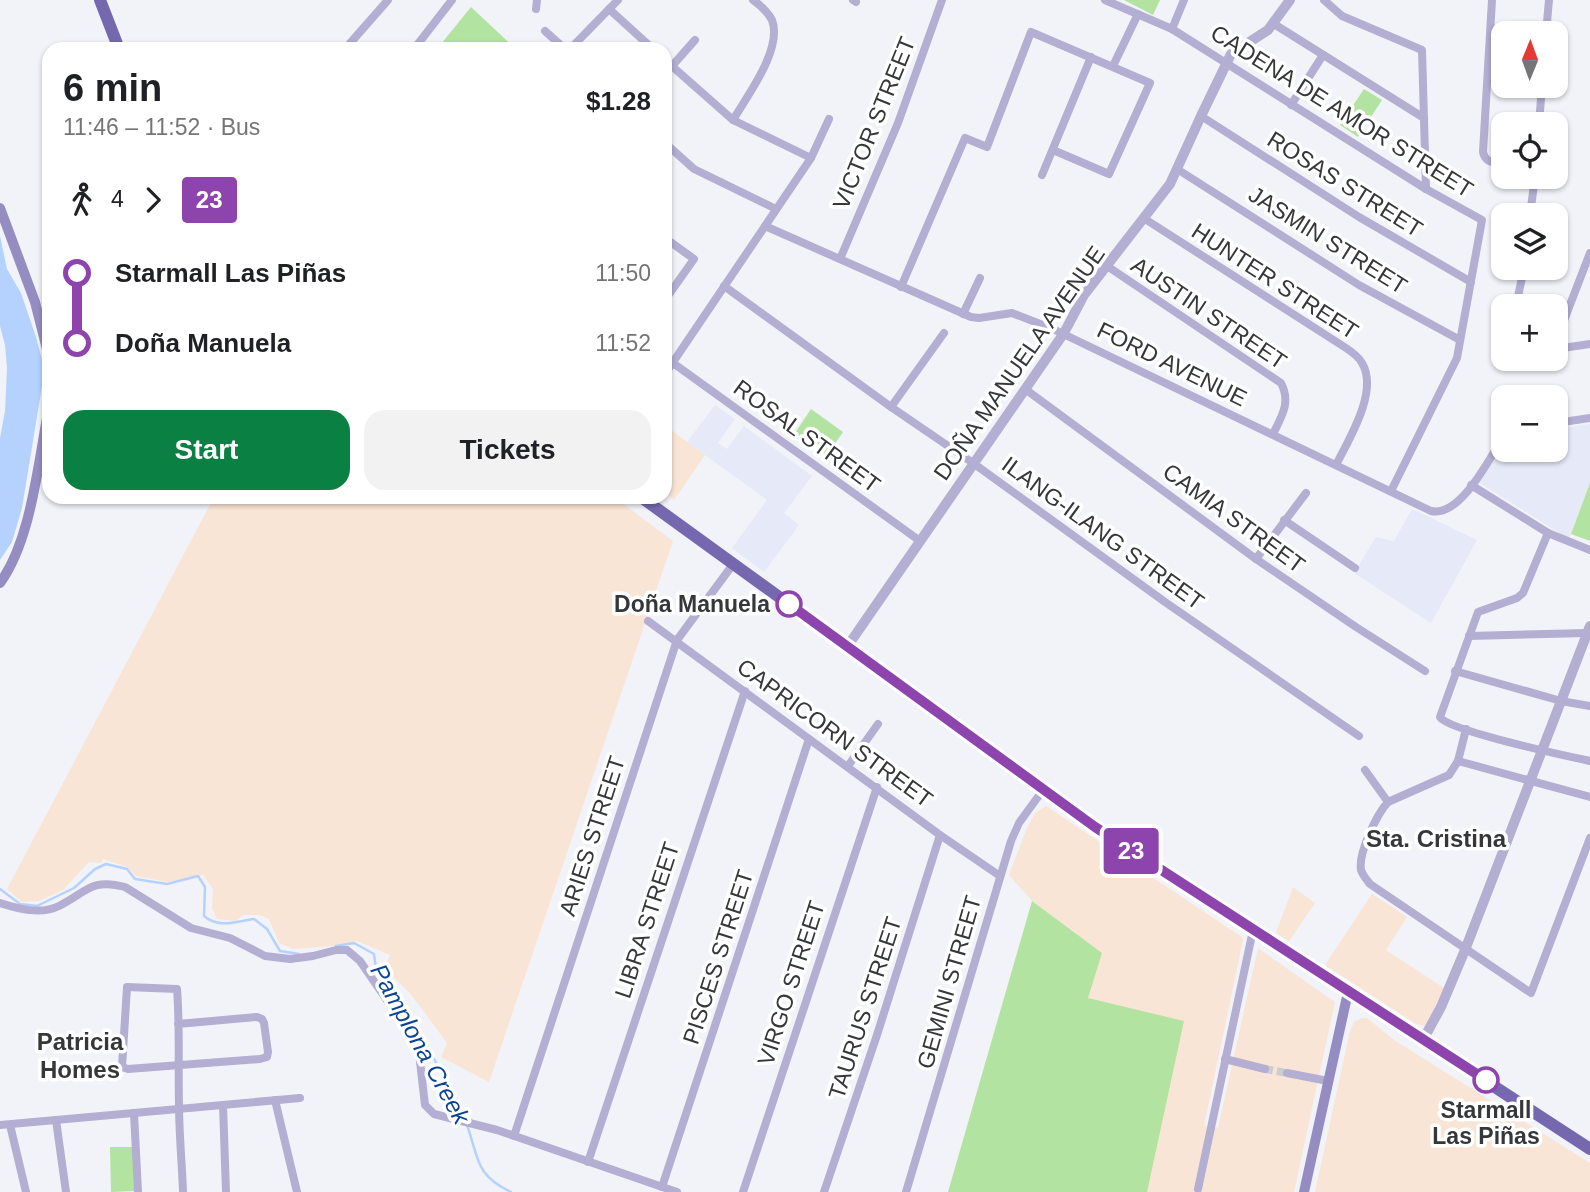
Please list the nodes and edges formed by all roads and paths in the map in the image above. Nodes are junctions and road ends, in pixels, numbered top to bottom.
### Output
1 (100, 0) edge
2 (388, 0) edge
3 (452, 0) edge
4 (618, 0) edge
5 (753, 0) edge
6 (942, 0) edge
7 (1105, 0) edge
8 (1184, 0) edge
9 (1290, 0) edge
10 (1324, 0) edge
11 (1492, 0) edge
12 (1549, 0) edge
13 (609, 9) junction
14 (1138, 14) junction
15 (1547, 21) edge
16 (1274, 24) junction
17 (1172, 29) junction
18 (545, 31) dead end
19 (695, 40) dead end
20 (116, 42) edge
21 (352, 42) edge
22 (419, 42) edge
23 (558, 42) edge
24 (574, 42) edge
25 (645, 42) edge
26 (1323, 55) junction
27 (1091, 57) junction
28 (672, 60) edge
29 (1226, 63) junction
30 (1113, 66) junction
31 (672, 67) edge
32 (1292, 105) junction
33 (1200, 116) junction
34 (1424, 118) junction
35 (829, 119) dead end
36 (733, 120) junction
37 (672, 149) edge
38 (1053, 150) junction
39 (811, 158) junction
40 (1491, 162) edge
41 (1177, 169) junction
42 (1042, 175) dead end
43 (1426, 189) junction
44 (0, 208) edge
45 (776, 209) junction
46 (1145, 219) junction
47 (765, 226) junction
48 (672, 243) edge
49 (1590, 253) edge
50 (840, 259) junction
51 (1107, 267) junction
52 (980, 278) dead end
53 (1471, 282) junction
54 (724, 286) junction
55 (901, 287) junction
56 (672, 290) edge
57 (1568, 310) edge
58 (963, 314) junction
59 (42, 330) edge
60 (944, 333) dead end
61 (1064, 333) junction
62 (1460, 340) junction
63 (1590, 344) edge
64 (1568, 347) edge
65 (673, 363) joint
66 (1025, 388) junction
67 (891, 407) junction
68 (1590, 418) edge
69 (1568, 421) edge
70 (1273, 434) junction
71 (42, 443) edge
72 (1491, 455) edge
73 (973, 463) junction
74 (1336, 465) junction
75 (1471, 485) junction
76 (1391, 491) junction
77 (1306, 493) dead end
78 (651, 504) edge
79 (1284, 520) junction
80 (1548, 533) junction
81 (920, 541) junction
82 (1590, 550) edge
83 (1256, 559) junction
84 (734, 563) junction
85 (1355, 568) dead end
86 (0, 583) edge
87 (648, 621) dead end
88 (1588, 629) edge
89 (1469, 636) junction
90 (677, 640) junction
91 (847, 647) junction
92 (1586, 648) edge
93 (1425, 671) dead end
94 (1455, 671) junction
95 (745, 691) junction
96 (1560, 701) junction
97 (1590, 706) edge
98 (878, 724) dead end
99 (1466, 729) junction
100 (1359, 736) dead end
101 (809, 738) junction
102 (1543, 751) junction
103 (1458, 761) junction
104 (1590, 761) edge
105 (848, 766) junction
106 (1365, 770) dead end
107 (1532, 779) junction
108 (877, 787) junction
109 (1043, 790) junction
110 (1590, 797) edge
111 (1388, 802) junction
112 (940, 835) junction
113 (1590, 838) edge
114 (1000, 876) junction
115 (0, 903) edge
116 (1253, 930) junction
117 (1465, 950) junction
118 (1348, 992) junction
119 (178, 1024) junction
120 (1423, 1040) junction
121 (1225, 1059) junction
122 (178, 1066) junction
123 (1265, 1069) tunnel mouth
124 (1287, 1073) tunnel mouth
125 (1328, 1081) junction
126 (300, 1097) dead end
127 (275, 1100) junction
128 (223, 1105) junction
129 (179, 1109) junction
130 (134, 1113) junction
131 (56, 1120) junction
132 (0, 1125) edge
133 (10, 1125) junction
134 (514, 1136) junction
135 (1589, 1143) edge
136 (588, 1162) junction
137 (662, 1187) junction
138 (1198, 1189) dead end
139 (26, 1192) edge
140 (66, 1192) edge
141 (138, 1192) edge
142 (183, 1192) edge
143 (226, 1192) edge
144 (297, 1192) edge
145 (677, 1192) edge
146 (743, 1192) edge
147 (824, 1192) edge
148 (906, 1192) edge
149 (1304, 1192) edge

1 - 20 highway
2 - 21 street
3 - 22 street
4 - 13 street
5 - 36 street
6 - 50 street, VICTOR STREET
7 - 14 street, CADENA DE AMOR STREET
8 - 17 street
9 - 16 street, DOÑA MANUELA AVENUE
10 - 34 street
11 - 40 street
12 - 15 street
13 - 24 street
13 - 25 street
14 - 17 street, CADENA DE AMOR STREET
14 - 30 street
16 - 26 street
16 - 29 street, DOÑA MANUELA AVENUE
17 - 29 street, CADENA DE AMOR STREET
18 - 23 street
19 - 28 street
26 - 32 street
26 - 34 street
27 - 30 street
27 - 38 street
27 - 55 street
29 - 32 street, CADENA DE AMOR STREET
29 - 33 street, DOÑA MANUELA AVENUE
30 - 38 street
31 - 36 street
32 - 43 street, CADENA DE AMOR STREET
33 - 41 street, DOÑA MANUELA AVENUE
33 - 53 street, ROSAS STREET
34 - 43 street
35 - 39 street
36 - 39 street
37 - 45 street
38 - 42 street
39 - 45 street
41 - 46 street, DOÑA MANUELA AVENUE
41 - 62 street, JASMIN STREET
43 - 53 street, CADENA DE AMOR STREET
44 - 59 main road
45 - 47 street
46 - 51 street, DOÑA MANUELA AVENUE
46 - 74 street, HUNTER STREET
47 - 50 street, FORD AVENUE
47 - 54 street
48 - 56 street
49 - 57 street
50 - 55 street, FORD AVENUE
51 - 61 street, DOÑA MANUELA AVENUE
51 - 70 street, AUSTIN STREET
52 - 58 street
53 - 62 street
54 - 65 street
54 - 67 street, ILANG-ILANG STREET
55 - 58 street, FORD AVENUE
58 - 61 street, FORD AVENUE
60 - 67 street
61 - 66 street, DOÑA MANUELA AVENUE
61 - 70 street, FORD AVENUE
62 - 76 street
63 - 64 street
65 - 81 street, ROSAL STREET
66 - 73 street, DOÑA MANUELA AVENUE
66 - 83 street, CAMIA STREET
67 - 73 street, ILANG-ILANG STREET
68 - 69 street
70 - 74 street, FORD AVENUE
71 - 86 main road
72 - 75 street, FORD AVENUE
73 - 81 street, DOÑA MANUELA AVENUE
73 - 100 street, ILANG-ILANG STREET
74 - 76 street, FORD AVENUE
75 - 76 street, FORD AVENUE
75 - 80 street
77 - 79 street
78 - 84 highway
79 - 83 street
79 - 85 street
80 - 82 street
80 - 89 street
81 - 91 street, DOÑA MANUELA AVENUE
83 - 93 street, CAMIA STREET
84 - 90 street, ARIES STREET
84 - 91 highway
87 - 90 street, CAPRICORN STREET
88 - 89 street
88 - 92 street
89 - 94 street
90 - 95 street, CAPRICORN STREET
90 - 134 street, ARIES STREET
91 - 109 highway
92 - 96 street
94 - 96 street
94 - 99 street
95 - 101 street, CAPRICORN STREET
95 - 136 street, LIBRA STREET
96 - 97 street
96 - 102 street
98 - 105 street
99 - 102 street
99 - 103 street
101 - 105 street, CAPRICORN STREET
101 - 137 street, PISCES STREET
102 - 104 street
102 - 107 street
103 - 107 street
103 - 111 street
105 - 108 street, CAPRICORN STREET
106 - 111 street
107 - 110 street
107 - 117 street
108 - 112 street, CAPRICORN STREET
108 - 146 street, VIRGO STREET
109 - 114 street, GEMINI STREET
109 - 116 highway
111 - 117 street
112 - 114 street, CAPRICORN STREET
112 - 147 street, TAURUS STREET
113 - 117 street
114 - 148 street, GEMINI STREET
115 - 134 street
116 - 118 highway
116 - 121 street
117 - 120 street
118 - 120 highway
118 - 125 main road
119 - 122 street
119 - 122 street
119 - 122 street
120 - 135 highway
121 - 123 street
121 - 138 street
122 - 129 street
124 - 125 street
125 - 149 main road
126 - 127 street
127 - 128 street
127 - 144 street
128 - 129 street
128 - 143 street
129 - 130 street
129 - 142 street
130 - 131 street
130 - 141 street
131 - 133 street
131 - 140 street
132 - 133 street
133 - 139 street
134 - 136 street
136 - 137 street
137 - 145 street

